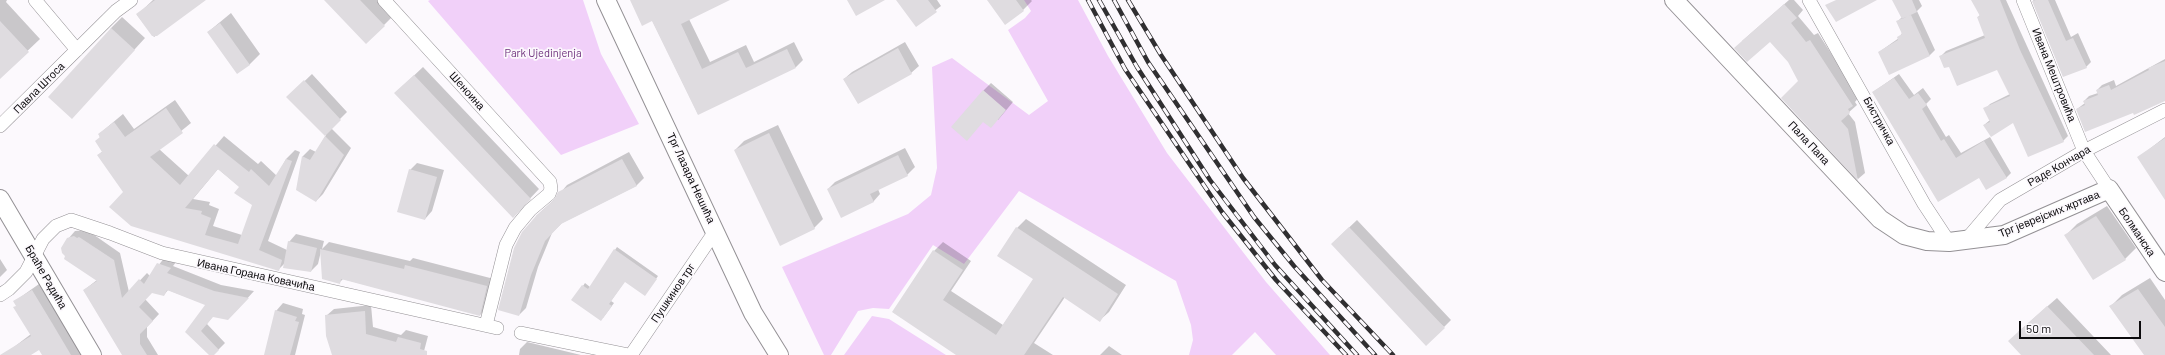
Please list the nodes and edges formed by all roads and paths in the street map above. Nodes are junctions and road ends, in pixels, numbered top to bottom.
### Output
1 (35, 0) edge
2 (131, 0) edge
3 (384, 0) edge
4 (606, 0) edge
5 (1674, 0) edge
6 (1809, 0) edge
7 (2023, 0) edge
8 (77, 50) junction
9 (2165, 110) edge
10 (0, 126) edge
11 (2084, 151) junction
12 (2109, 190) junction
13 (0, 199) edge
14 (716, 230) junction
15 (1957, 241) junction
16 (34, 256) junction
17 (2165, 272) edge
18 (0, 295) edge
19 (491, 326) joint
20 (521, 333) dead end
21 (92, 355) edge
22 (630, 355) edge
23 (779, 355) edge

1 - 8 street
2 - 8 street, Павла Штоса
3 - 19 street, Шеноина
4 - 14 street, Трг Лазара Нешића
5 - 15 street, Пала Папа
6 - 15 street, Бистричка
7 - 11 street, Ивана Мештровића
8 - 10 street, Павла Штоса
9 - 11 street, Раде Кончара
11 - 12 street, Болманска
11 - 15 street, Раде Кончара
12 - 15 street, Трг јеврејских жртава
12 - 17 street, Болманска
13 - 16 street, Браће Радића
14 - 22 street, Пушкинов трг
14 - 23 street, Трг Лазара Нешића
16 - 18 street, Ивана Горана Ковачића
16 - 19 street, Ивана Горана Ковачића
16 - 21 street, Браће Радића
20 - 22 street, Пушкинов трг

